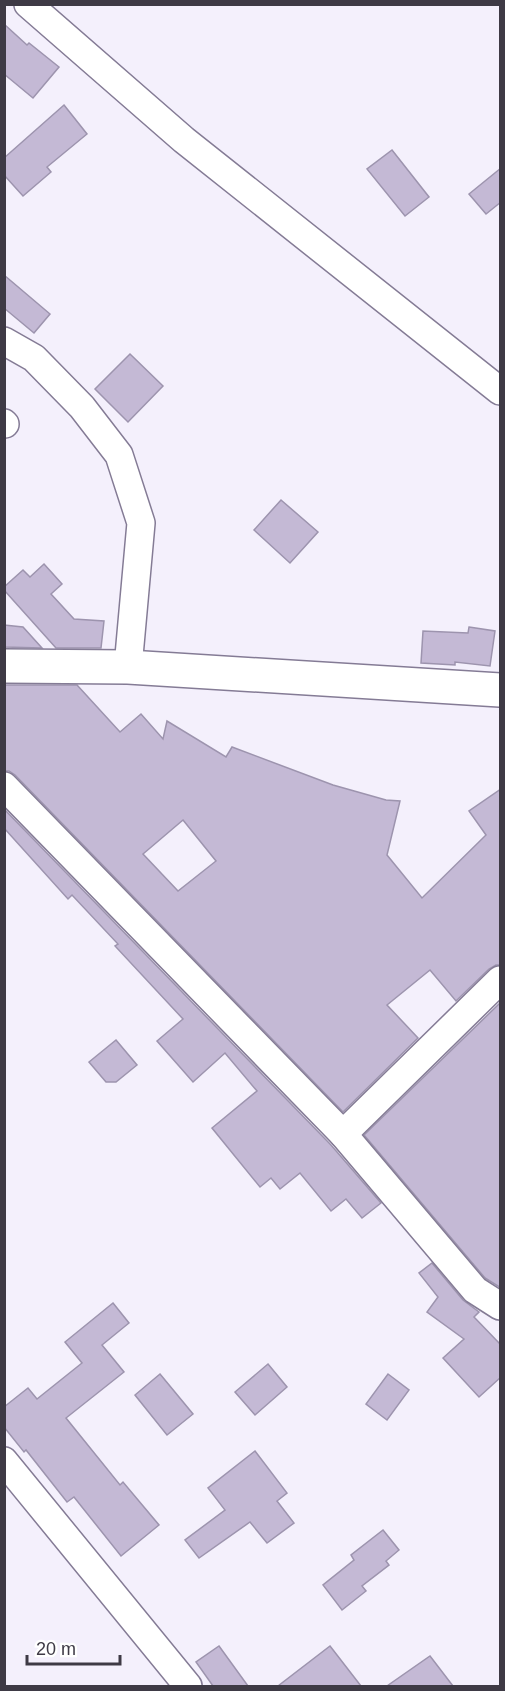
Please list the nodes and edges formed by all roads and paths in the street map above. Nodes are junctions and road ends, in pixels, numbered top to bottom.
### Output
1 (28, 4) edge
2 (4, 341) edge
3 (501, 391) edge
4 (4, 666) edge
5 (128, 667) junction
6 (501, 690) edge
7 (4, 786) edge
8 (501, 980) edge
9 (343, 1134) junction
10 (501, 1306) edge
11 (4, 1461) edge
12 (188, 1686) edge

1 - 3 street
2 - 5 street
4 - 5 street
5 - 6 street
7 - 9 street
8 - 9 street
9 - 10 street
11 - 12 street

